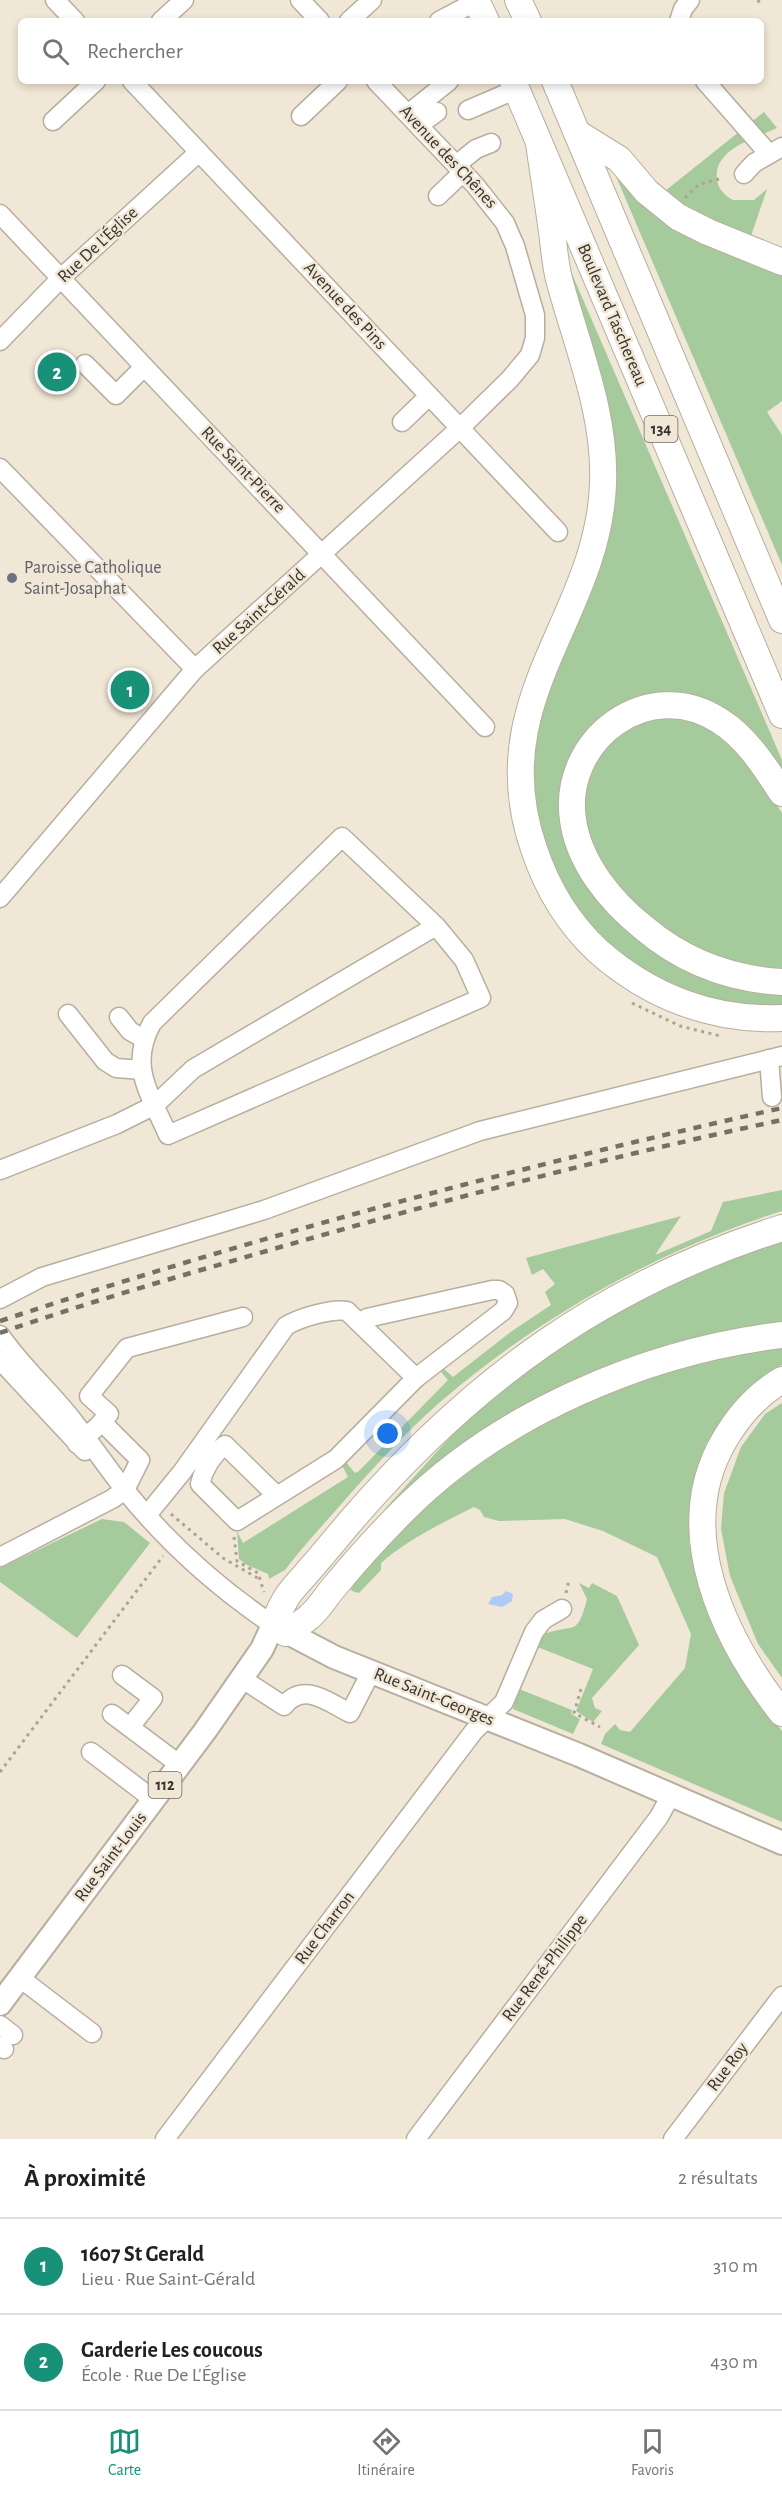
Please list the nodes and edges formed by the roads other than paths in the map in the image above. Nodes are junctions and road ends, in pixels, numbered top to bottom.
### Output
1 (55, 0) edge
2 (184, 0) edge
3 (300, 0) edge
4 (372, 0) edge
5 (518, 0) edge
6 (690, 0) edge
7 (480, 7) edge
8 (72, 18) edge
9 (164, 18) edge
10 (314, 18) edge
11 (352, 18) edge
12 (448, 18) edge
13 (527, 18) edge
14 (680, 18) edge
15 (93, 84) edge
16 (135, 84) edge
17 (335, 84) edge
18 (384, 84) edge
19 (446, 84) edge
20 (556, 84) edge
21 (708, 84) edge
22 (515, 85) edge
23 (468, 110) dead end
24 (437, 112) dead end
25 (301, 116) dead end
26 (413, 120) junction
27 (53, 122) dead end
28 (577, 134) junction
29 (491, 143) dead end
30 (539, 143) junction
31 (776, 151) edge
32 (199, 152) junction
33 (460, 169) junction
34 (744, 174) dead end
35 (438, 196) dead end
36 (0, 214) edge
37 (782, 262) edge
38 (61, 278) junction
39 (0, 341) edge
40 (534, 343) joint
41 (84, 364) dead end
42 (144, 367) junction
43 (429, 396) junction
44 (402, 422) dead end
45 (460, 428) junction
46 (0, 468) edge
47 (558, 532) dead end
48 (322, 554) junction
49 (782, 620) edge
50 (195, 669) junction
51 (782, 715) edge
52 (485, 727) dead end
53 (782, 793) edge
54 (0, 898) edge
55 (436, 926) junction
56 (782, 982) edge
57 (68, 1014) dead end
58 (119, 1017) dead end
59 (782, 1018) edge
60 (144, 1039) junction
61 (776, 1057) edge
62 (142, 1070) junction
63 (772, 1097) dead end
64 (155, 1105) junction
65 (0, 1170) edge
66 (782, 1228) edge
67 (0, 1299) edge
68 (243, 1317) dead end
69 (360, 1323) junction
70 (0, 1335) edge
71 (782, 1335) edge
72 (0, 1360) edge
73 (416, 1378) junction
74 (782, 1380) edge
75 (102, 1422) junction
76 (81, 1440) junction
77 (125, 1490) junction
78 (277, 1496) dead end
79 (147, 1515) junction
80 (0, 1557) edge
81 (562, 1610) dead end
82 (280, 1629) junction
83 (371, 1672) junction
84 (122, 1675) dead end
85 (241, 1678) junction
86 (782, 1713) edge
87 (112, 1714) dead end
88 (486, 1719) junction
89 (130, 1727) junction
90 (91, 1752) dead end
91 (180, 1765) junction
92 (671, 1795) junction
93 (154, 1800) junction
94 (782, 1843) edge
95 (20, 1978) junction
96 (782, 1996) edge
97 (0, 2004) edge
98 (92, 2032) dead end
99 (165, 2139) edge
100 (416, 2139) edge
101 (674, 2139) edge

1 - 8 street
2 - 9 street
3 - 10 street
4 - 11 street
5 - 13 highway
6 - 14 street
7 - 12 street
15 - 27 street
16 - 32 street, Avenue des Pins
17 - 25 street
18 - 26 street, Avenue des Chênes
19 - 26 street
20 - 28 highway, 134
21 - 31 street
22 - 23 street
22 - 30 highway, Boulevard Taschereau / 134
24 - 26 street
26 - 33 street, Avenue des Chênes
28 - 37 highway
28 - 49 highway, 134
29 - 33 street
30 - 51 highway, Boulevard Taschereau / 134
30 - 59 highway
31 - 34 street
32 - 38 street, Rue De L'Église
32 - 43 street, Avenue des Pins
33 - 35 street
33 - 40 street, Avenue des Chênes
36 - 38 street, Rue Saint-Pierre
38 - 39 street, Rue De L'Église
38 - 42 street, Rue Saint-Pierre
40 - 45 street, Rue Saint-Gérald
41 - 42 street
42 - 48 street, Rue Saint-Pierre
43 - 44 street
43 - 45 street, Avenue des Pins
45 - 47 street, Avenue des Pins
45 - 48 street, Rue Saint-Gérald
46 - 50 street
48 - 50 street, Rue Saint-Gérald
48 - 52 street, Rue Saint-Pierre
50 - 54 street, Rue Saint-Gérald
53 - 56 highway
55 - 60 street
55 - 64 street
55 - 64 street
57 - 62 street
58 - 60 street
60 - 62 street
61 - 63 street
61 - 67 street
62 - 64 street
64 - 65 street
66 - 82 highway
68 - 75 street
69 - 73 street
69 - 73 street
69 - 79 street
70 - 76 street, Rue Saint-Georges
71 - 82 highway
72 - 76 street, Rue Saint-Georges
73 - 78 street
74 - 86 highway
75 - 76 street
75 - 77 street
76 - 77 street, Rue Saint-Georges
77 - 79 street, Rue Saint-Georges
77 - 80 street
79 - 82 street, Rue Saint-Georges
81 - 88 street, Rue Charron
82 - 83 main road, Rue Saint-Georges
82 - 85 main road, Rue Saint-Louis / 112
83 - 85 street
83 - 88 main road, Rue Saint-Georges
84 - 89 street
85 - 91 main road, Rue Saint-Louis / 112
87 - 89 street
88 - 92 main road, Rue Saint-Georges
88 - 99 street, Rue Charron
89 - 91 street
90 - 93 street
91 - 93 main road, Rue Saint-Louis / 112
92 - 94 main road, Rue Saint-Georges
92 - 100 street, Rue René-Philippe
93 - 95 main road, Rue Saint-Louis / 112
95 - 97 main road, Rue Saint-Louis / 112
95 - 98 street
96 - 101 street, Rue Roy

